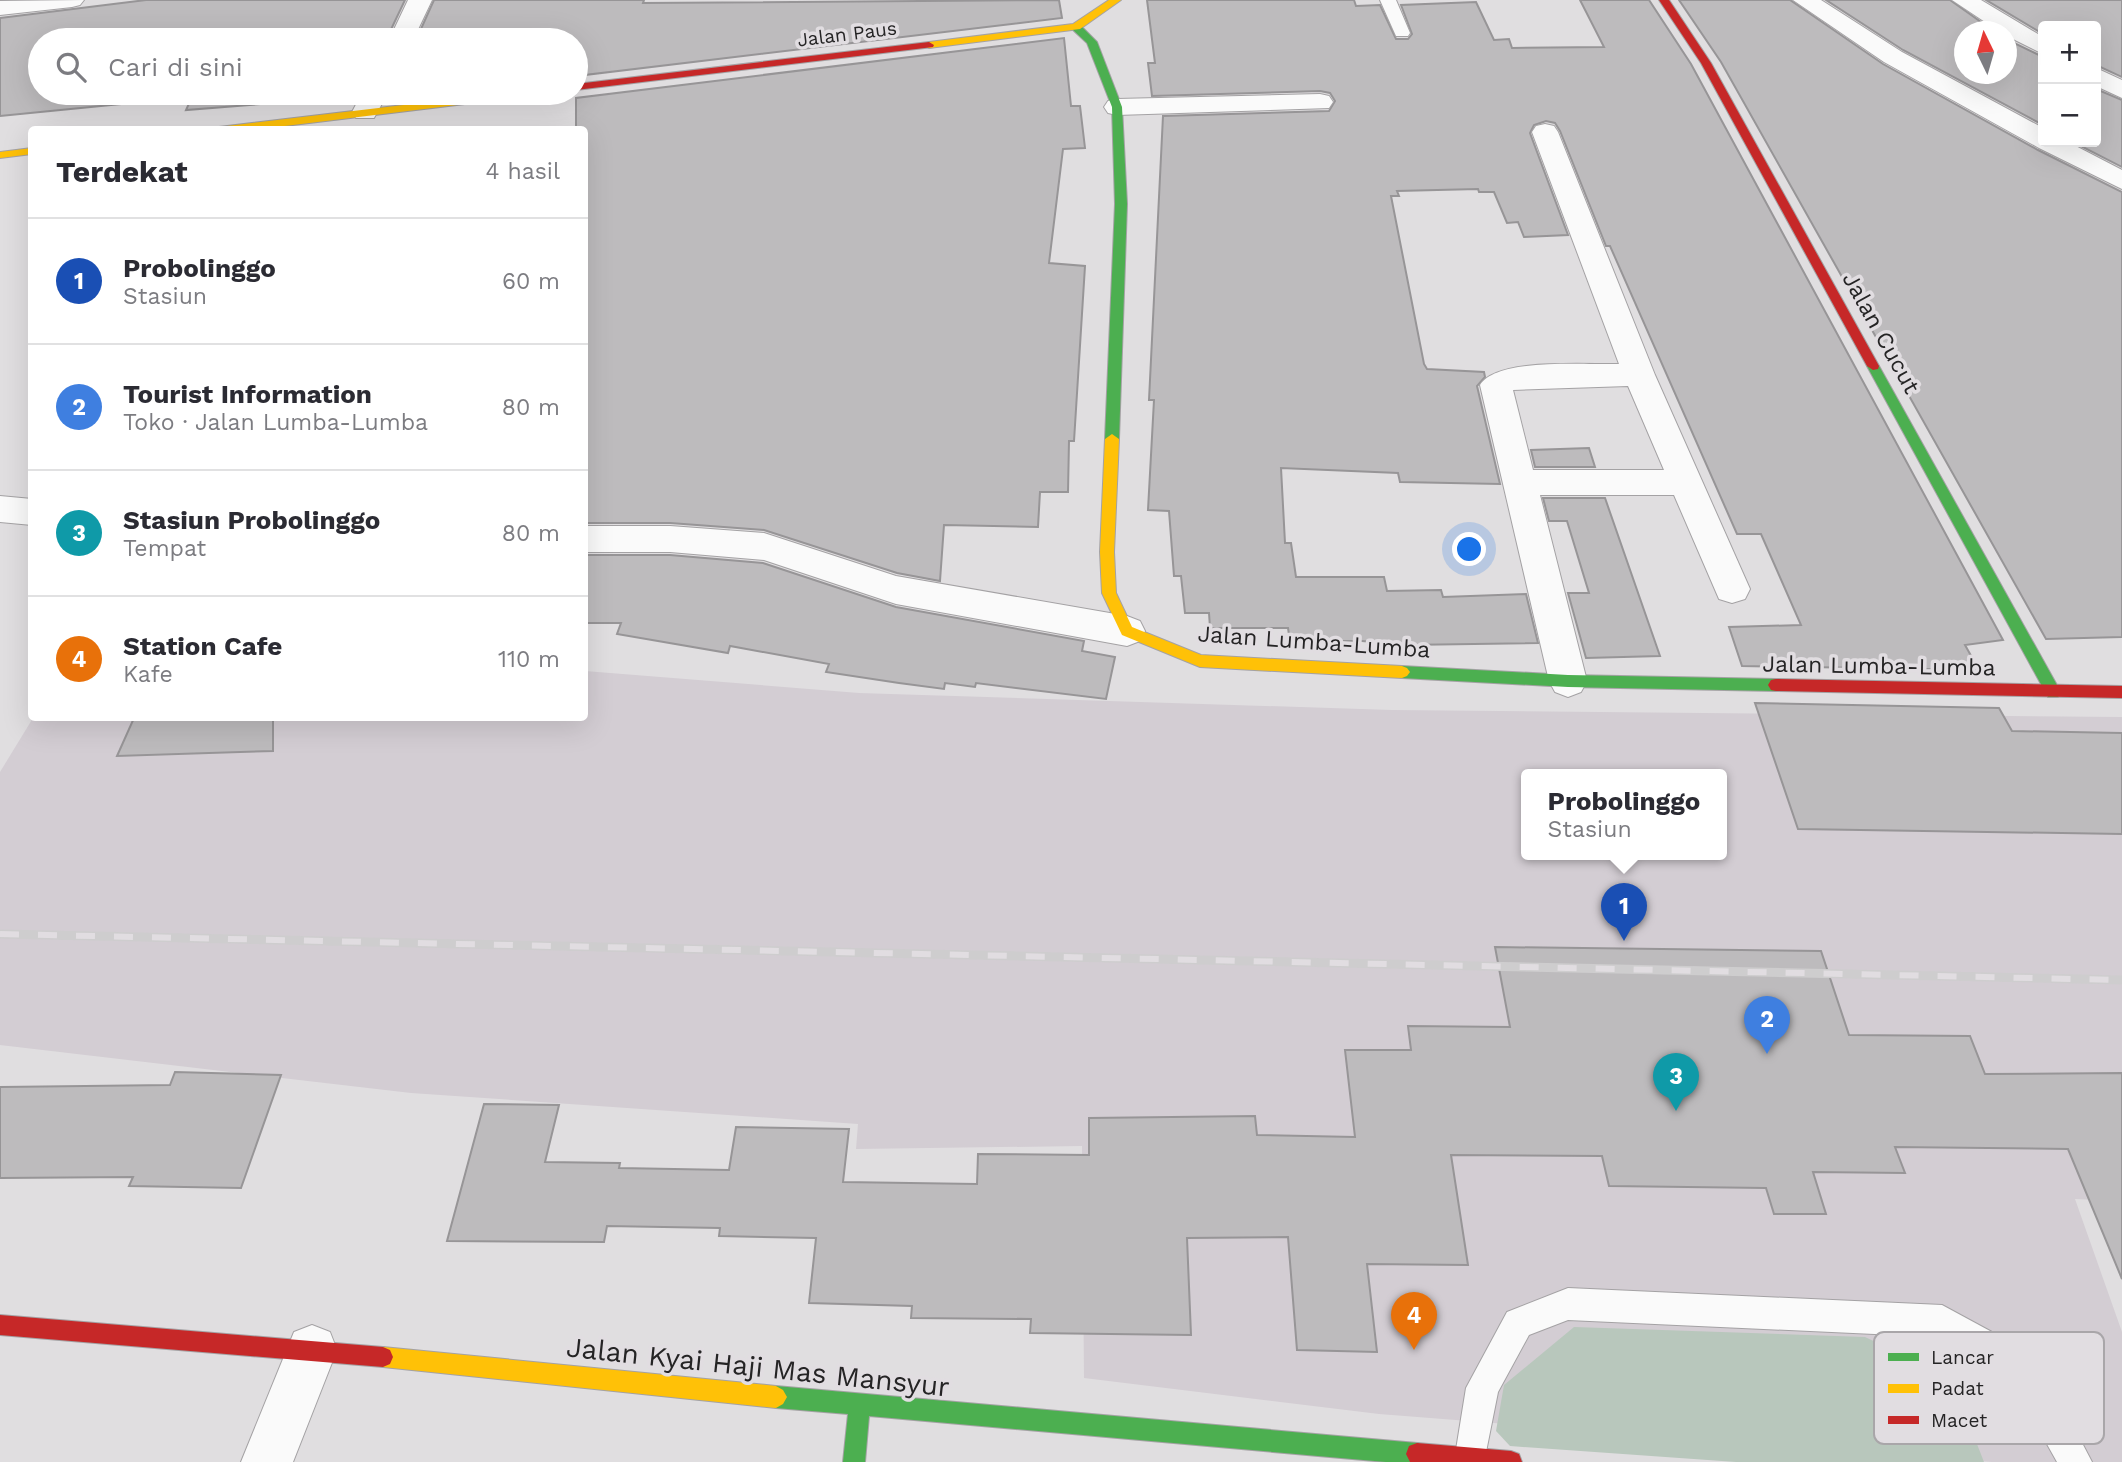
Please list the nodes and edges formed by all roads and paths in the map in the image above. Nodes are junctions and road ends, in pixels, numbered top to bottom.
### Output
1 (72, 0) edge
2 (420, 0) edge
3 (1116, 0) edge
4 (1388, 0) edge
5 (1664, 0) edge
6 (1805, 0) edge
7 (1964, 0) edge
8 (0, 8) edge
9 (1076, 27) junction
10 (407, 28) edge
11 (1402, 33) dead end
12 (2038, 44) edge
13 (2101, 78) edge
14 (588, 86) edge
15 (2122, 90) edge
16 (1320, 103) dead end
17 (359, 105) edge
18 (1117, 107) junction
19 (241, 126) edge
20 (1545, 132) dead end
21 (2038, 136) edge
22 (2057, 147) edge
23 (28, 152) edge
24 (0, 155) edge
25 (2122, 181) edge
26 (1639, 375) junction
27 (1518, 482) junction
28 (1687, 483) junction
29 (0, 509) edge
30 (28, 512) edge
31 (588, 540) edge
32 (1732, 589) dead end
33 (1127, 631) junction
34 (1569, 681) junction
35 (2053, 692) junction
36 (2122, 692) edge
37 (0, 1325) edge
38 (1962, 1332) edge
39 (312, 1350) junction
40 (860, 1405) junction
41 (2065, 1444) edge
42 (1469, 1458) junction
43 (267, 1462) edge
44 (854, 1462) edge
45 (1511, 1462) edge
46 (2075, 1462) edge

1 - 8 street
2 - 10 street
3 - 9 street, Jalan Paus
4 - 11 lane
5 - 35 street, Jalan Cucut
6 - 21 street
7 - 12 street
9 - 14 street, Jalan Paus
9 - 18 street
13 - 15 street
16 - 18 street
17 - 19 street
18 - 33 street
20 - 26 street
22 - 25 street
23 - 24 street
26 - 27 street
26 - 28 street
27 - 28 street
27 - 34 street
28 - 32 street
29 - 30 street
31 - 33 street
33 - 34 street, Jalan Lumba-Lumba
34 - 35 street, Jalan Lumba-Lumba
35 - 36 street, Jalan Lumba-Lumba
37 - 39 street, Jalan Kyai Haji Mas Mansyur
38 - 42 lane
39 - 40 street, Jalan Kyai Haji Mas Mansyur
39 - 43 street
40 - 42 street, Jalan Kyai Haji Mas Mansyur
40 - 44 street
41 - 46 lane
42 - 45 street, Jalan Kyai Haji Mas Mansyur

